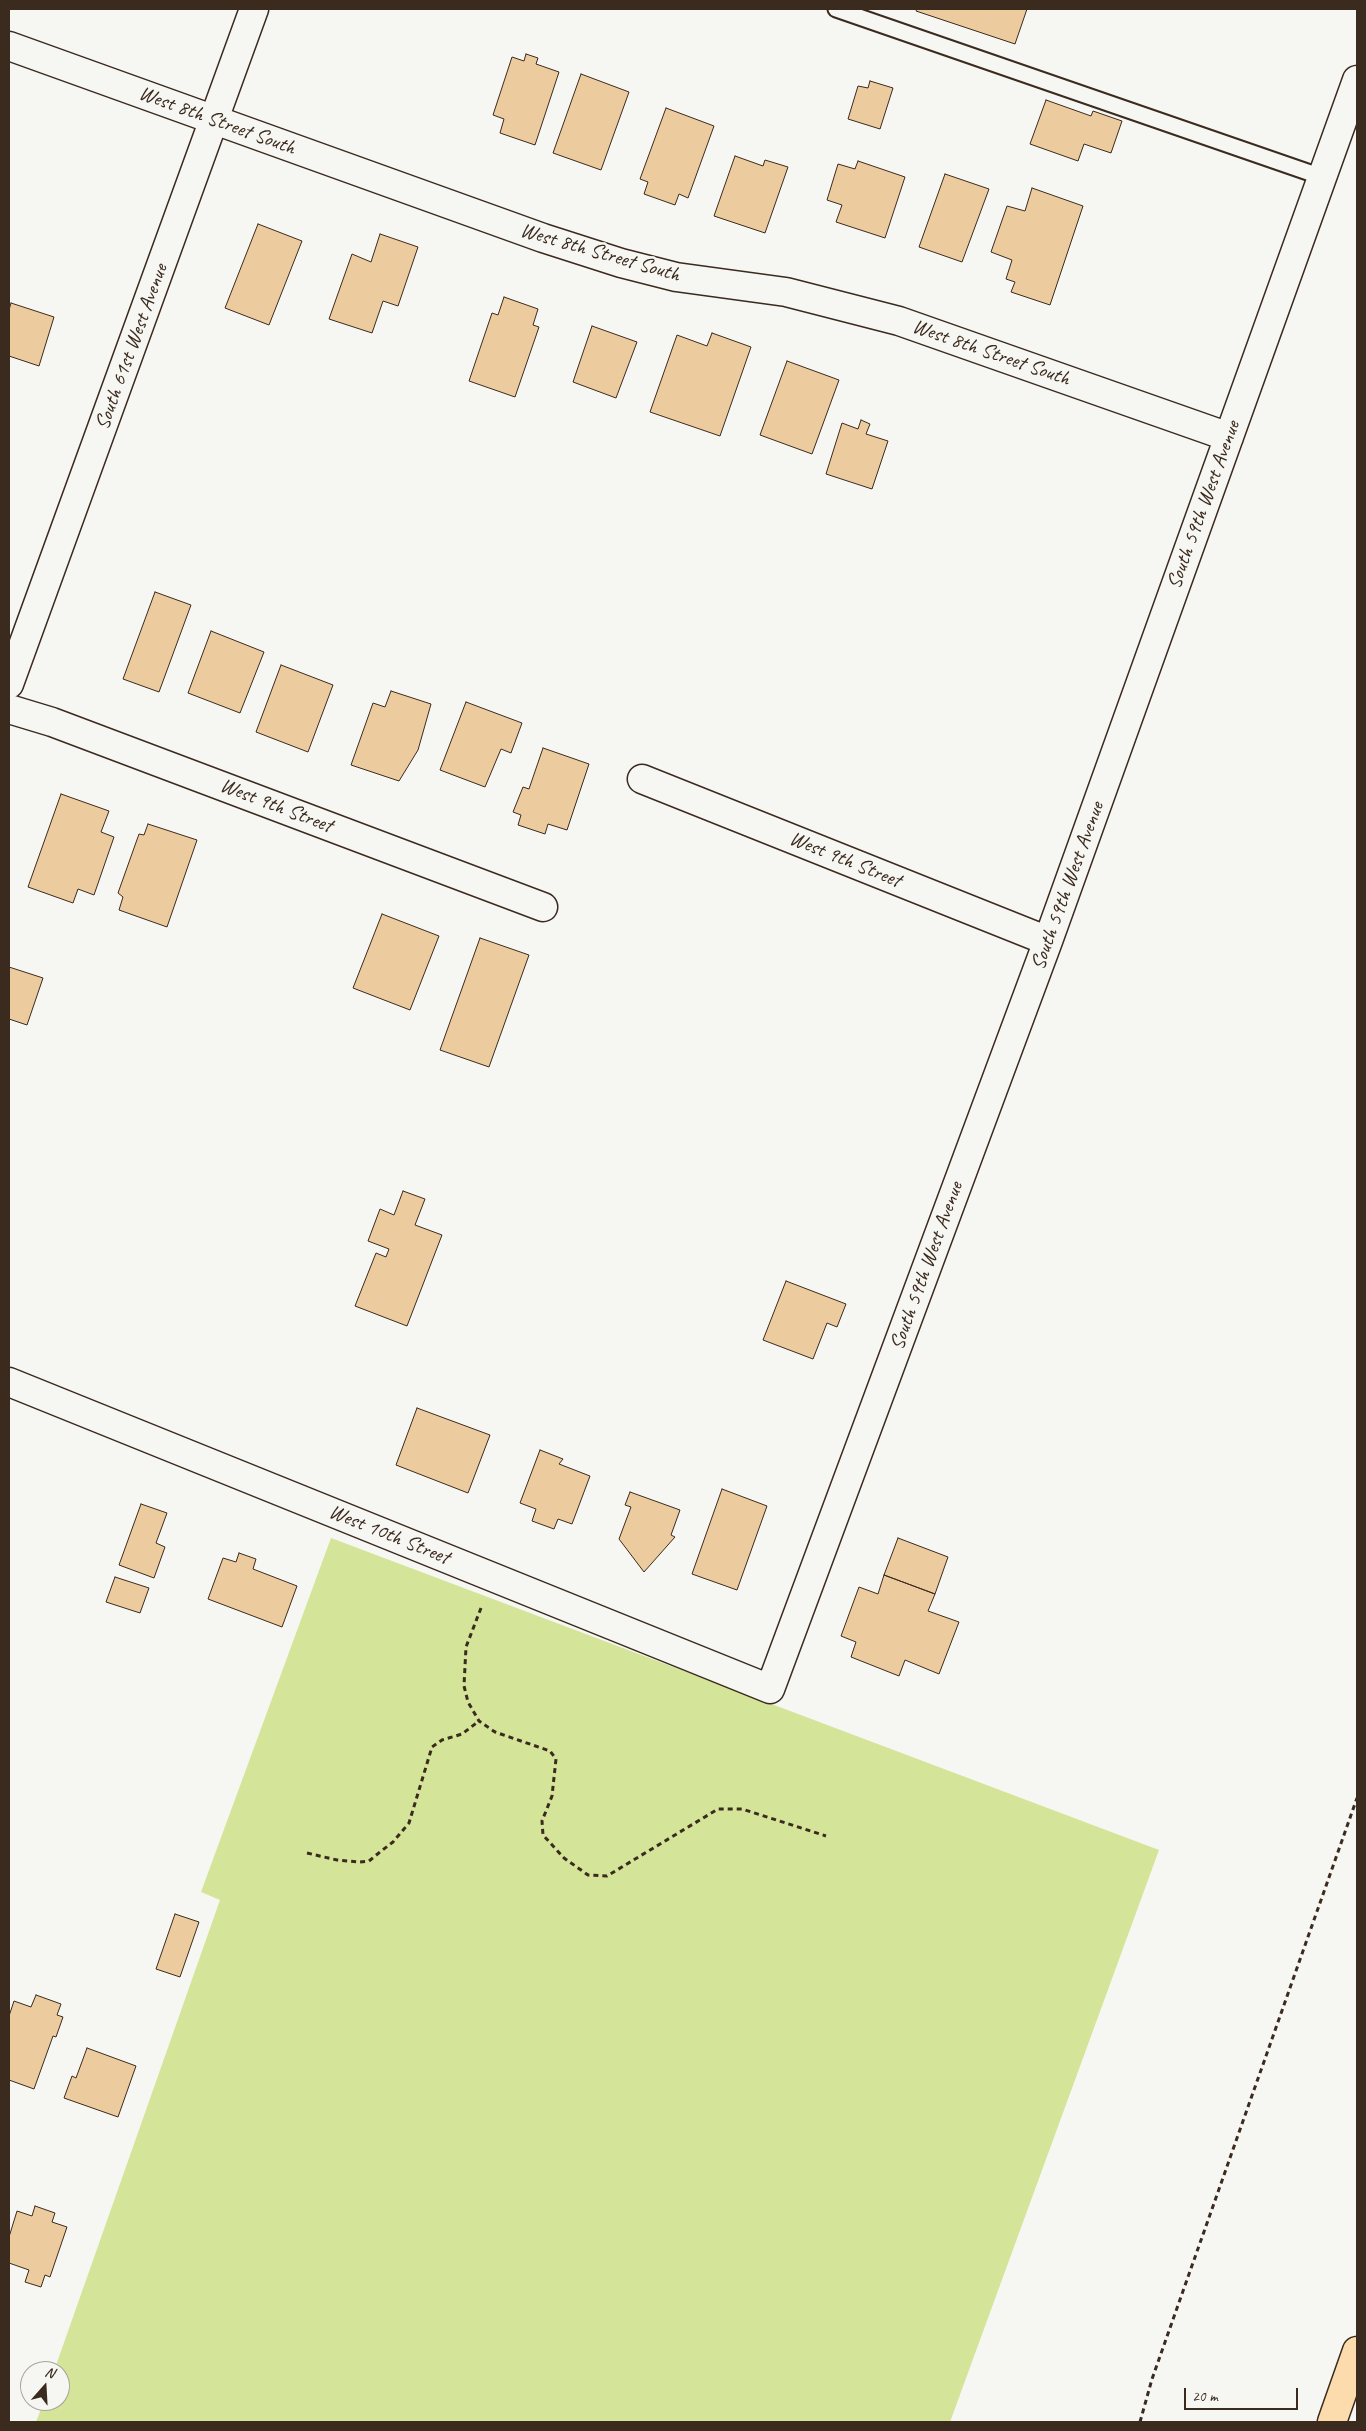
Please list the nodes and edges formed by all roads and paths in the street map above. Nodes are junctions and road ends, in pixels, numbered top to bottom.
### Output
1 (254, 9) edge
2 (836, 9) edge
3 (9, 46) edge
4 (1357, 80) edge
5 (215, 121) junction
6 (1322, 177) junction
7 (1229, 437) junction
8 (9, 684) edge
9 (9, 709) edge
10 (642, 778) dead end
11 (543, 907) dead end
12 (1048, 941) junction
13 (9, 1382) edge
14 (494, 1578) junction
15 (770, 1689) joint
16 (479, 1721) junction
17 (1357, 1798) edge
18 (826, 1836) dead end
19 (307, 1853) dead end
20 (1357, 2351) edge
21 (1140, 2422) edge
22 (1332, 2422) edge

1 - 5 street, South 61st West Avenue
2 - 6 lane
3 - 5 street, West 8th Street South
4 - 6 street, South 59th West Avenue
5 - 7 street, West 8th Street South
5 - 8 street, South 61st West Avenue
6 - 7 street, South 59th West Avenue
7 - 12 street, South 59th West Avenue
9 - 11 street, West 9th Street
10 - 12 street, West 9th Street
12 - 15 street, South 59th West Avenue
13 - 14 street, West 10th Street
14 - 15 street, West 10th Street
14 - 16 path
16 - 18 path
16 - 19 path
17 - 21 path
20 - 22 highway

